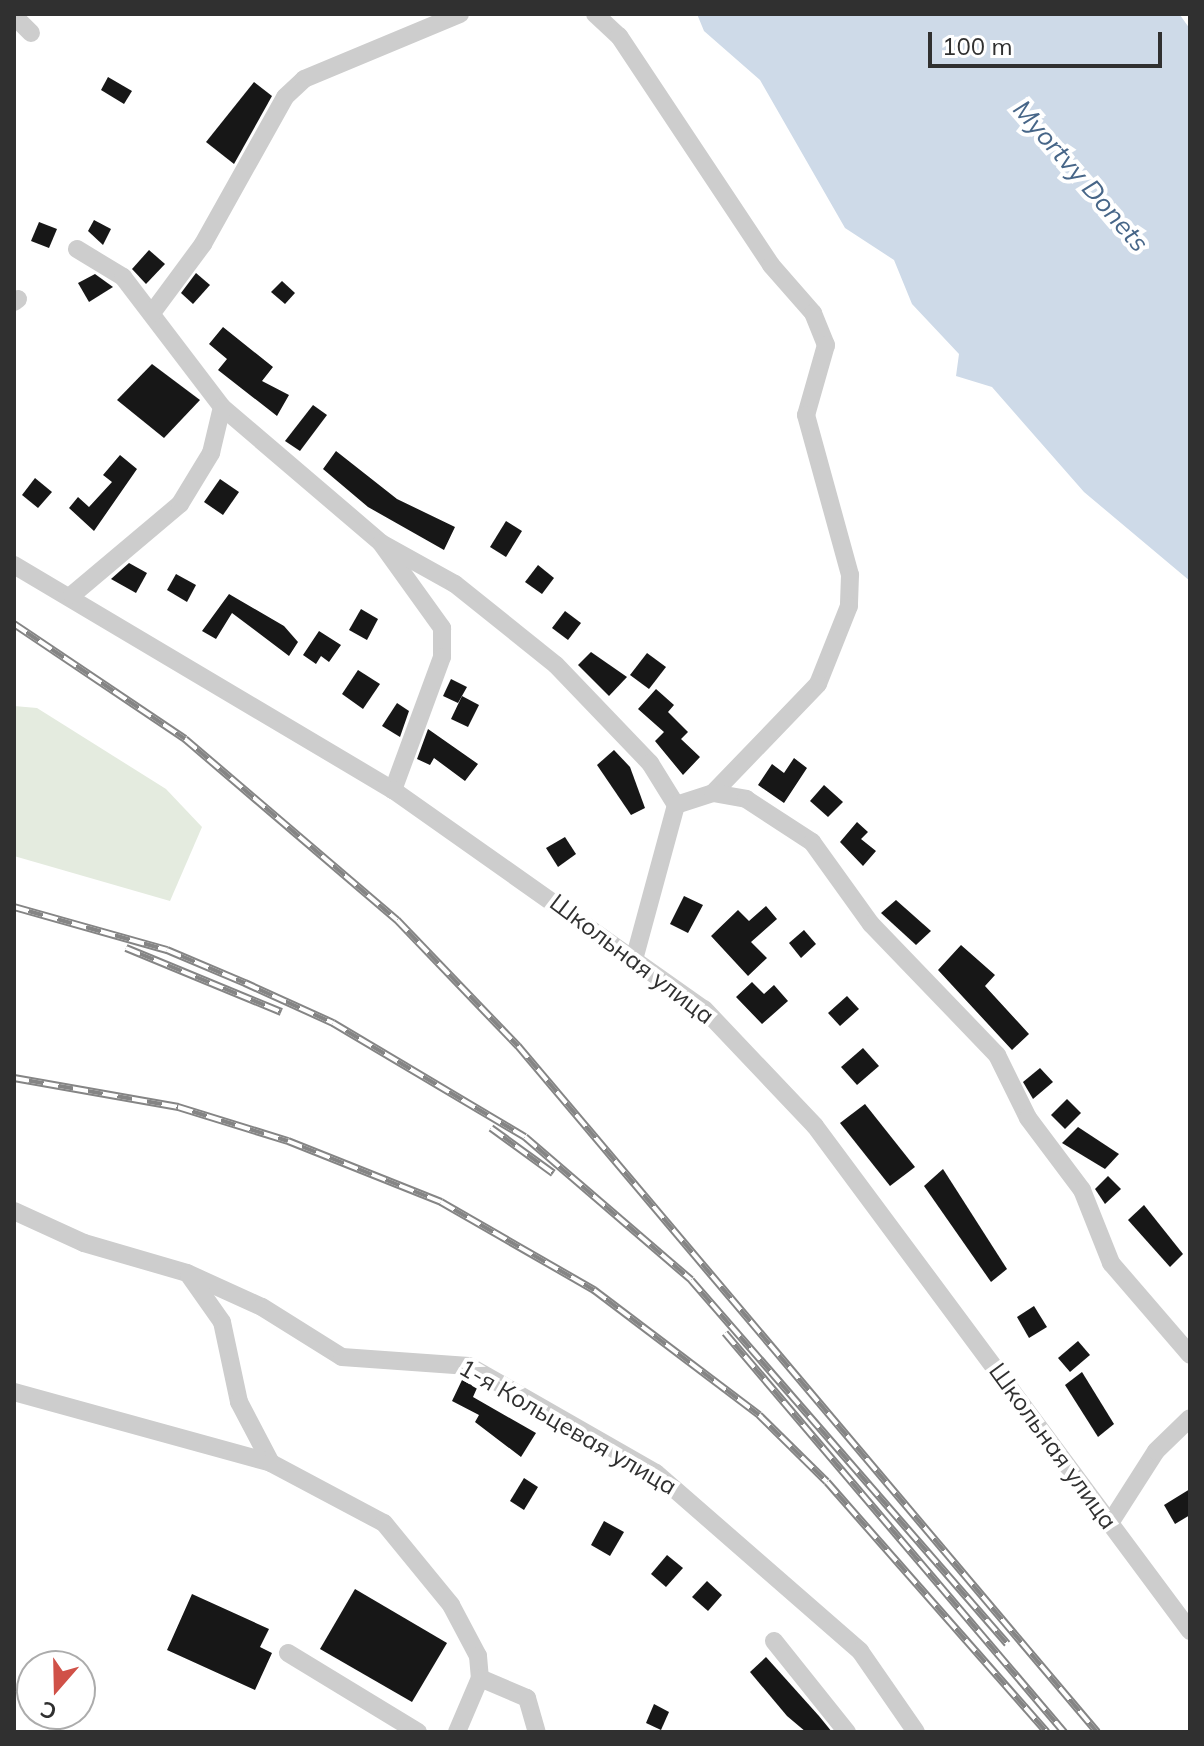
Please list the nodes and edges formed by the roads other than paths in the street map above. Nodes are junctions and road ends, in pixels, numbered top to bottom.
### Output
1 (460, 14) edge
2 (595, 14) edge
3 (14, 16) edge
4 (31, 33) dead end
5 (77, 249) dead end
6 (152, 313) junction
7 (222, 407) junction
8 (381, 543) junction
9 (14, 565) edge
10 (72, 595) junction
11 (393, 790) junction
12 (713, 793) junction
13 (676, 805) junction
14 (635, 956) junction
15 (14, 1211) edge
16 (187, 1273) junction
17 (1190, 1355) edge
18 (14, 1392) edge
19 (1190, 1418) edge
20 (271, 1463) junction
21 (1110, 1523) junction
22 (1190, 1631) edge
23 (774, 1641) dead end
24 (288, 1653) dead end
25 (480, 1678) junction
26 (418, 1732) edge
27 (457, 1732) edge
28 (537, 1732) edge
29 (847, 1732) edge
30 (916, 1732) edge

1 - 6 street
2 - 12 street
3 - 4 street
5 - 6 street
6 - 7 street
7 - 8 street
7 - 10 street
8 - 11 street
8 - 13 street
9 - 10 street, Школьная улица
10 - 11 street, Школьная улица
11 - 14 street, Школьная улица
12 - 13 street
12 - 17 street
13 - 14 street
14 - 21 street, Школьная улица
15 - 16 street, 1-я Кольцевая улица
16 - 20 street
16 - 30 street, 1-я Кольцевая улица
18 - 20 street
19 - 21 street
20 - 25 street
21 - 22 street, Школьная улица
23 - 29 street
24 - 26 street
25 - 27 street
25 - 28 street

